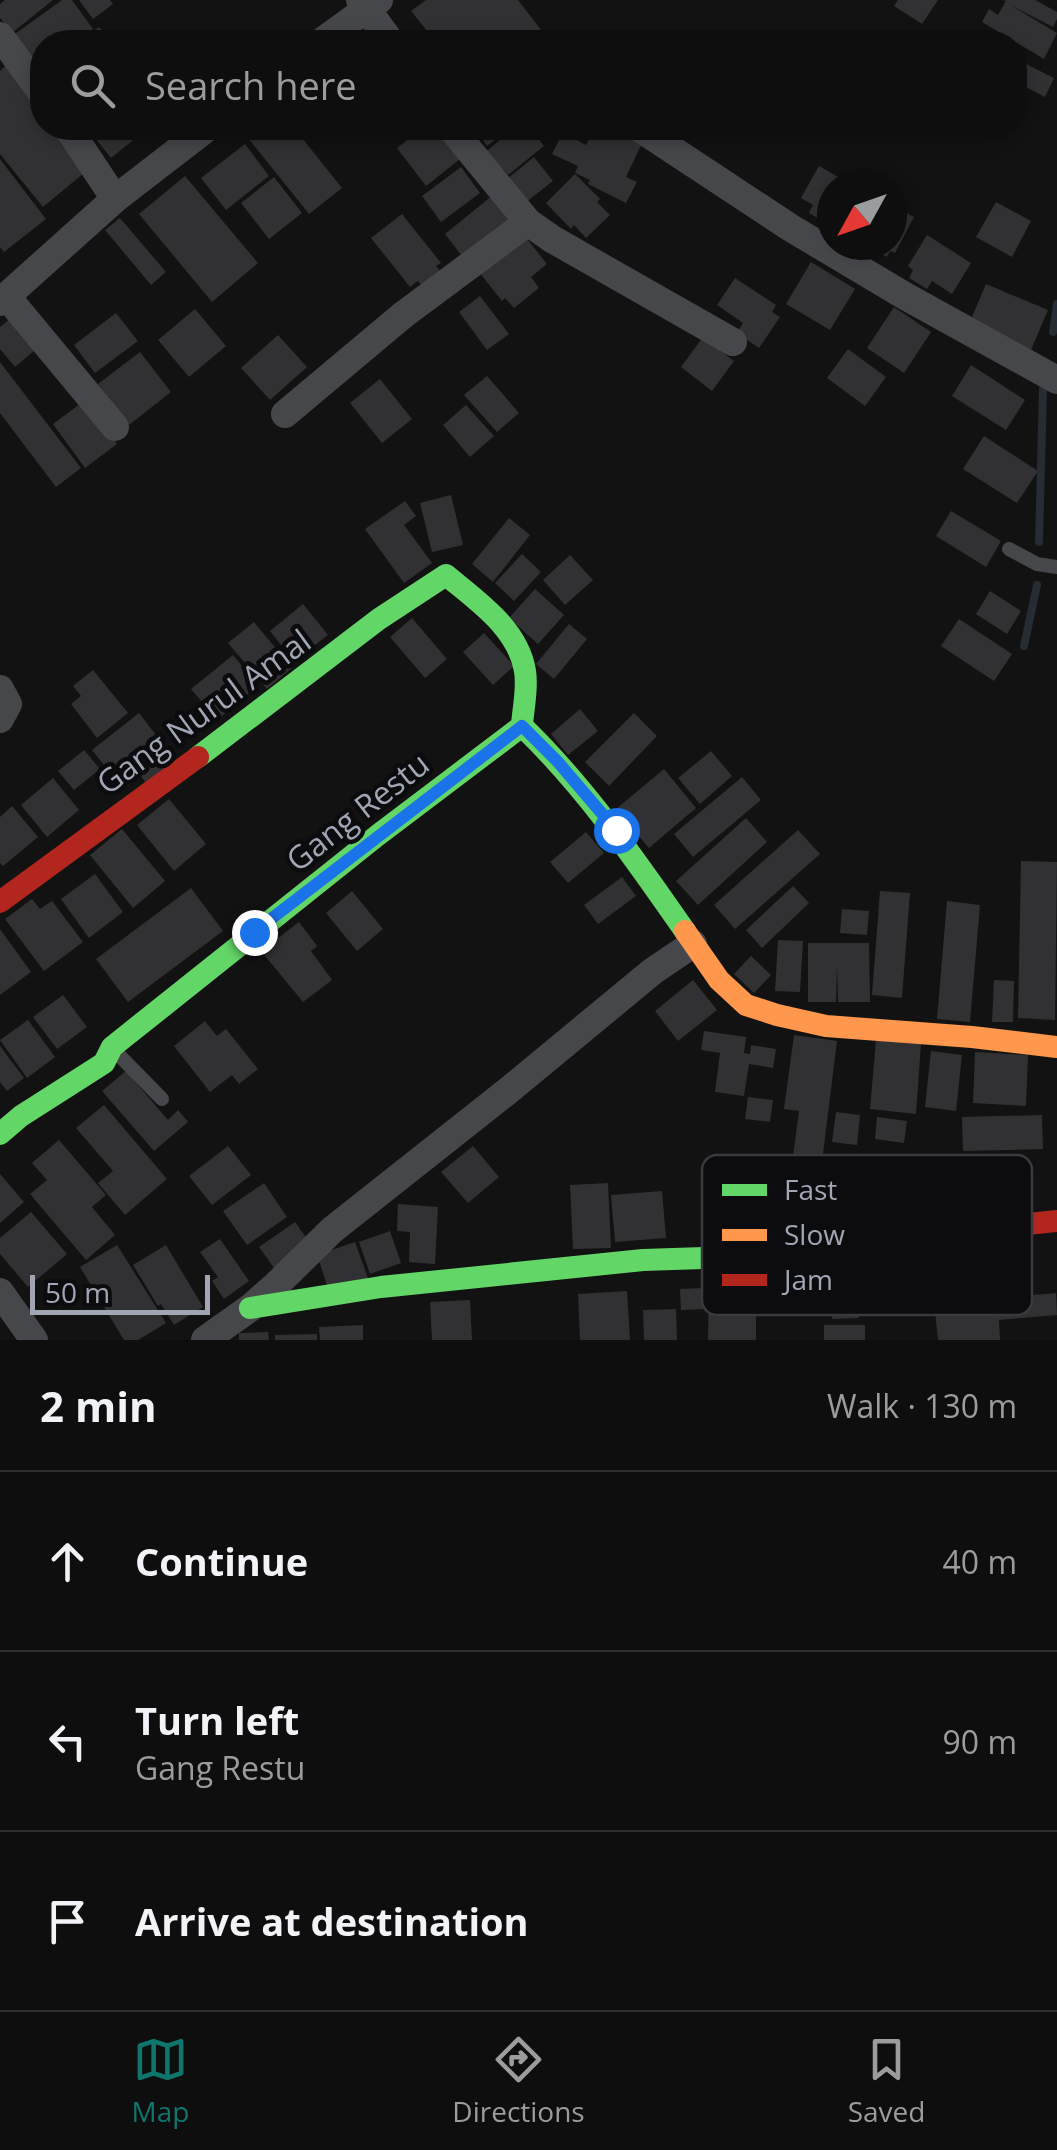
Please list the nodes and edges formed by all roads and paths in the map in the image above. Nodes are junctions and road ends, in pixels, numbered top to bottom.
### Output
1 (369, 3) edge
2 (336, 30) edge
3 (384, 30) edge
4 (0, 36) edge
5 (30, 77) edge
6 (76, 140) edge
7 (192, 140) edge
8 (461, 140) edge
9 (656, 140) edge
10 (115, 199) junction
11 (528, 222) junction
12 (3, 299) edge
13 (733, 342) dead end
14 (1057, 380) edge
15 (285, 414) dead end
16 (115, 427) dead end
17 (1010, 549) dead end
18 (1057, 567) edge
19 (0, 689) edge
20 (0, 718) edge
21 (522, 726) junction
22 (0, 902) edge
23 (693, 944) junction
24 (1057, 1047) edge
25 (112, 1048) junction
26 (162, 1099) dead end
27 (0, 1134) edge
28 (1057, 1221) edge
29 (1032, 1224) edge
30 (702, 1258) edge
31 (0, 1292) edge
32 (250, 1308) junction
33 (216, 1335) edge
34 (34, 1340) edge

1 - 2 street
1 - 3 street
4 - 5 street
6 - 10 street
7 - 10 street
8 - 11 street
9 - 14 street
10 - 12 street
11 - 13 street
11 - 15 street
12 - 16 street
17 - 18 lane
19 - 20 street
21 - 22 street, Gang Nurul Amal
21 - 23 street
21 - 25 street, Gang Restu
23 - 24 street
23 - 32 street
25 - 26 lane
25 - 27 street, Gang Restu
28 - 29 street
30 - 32 street
31 - 34 street
32 - 33 street

